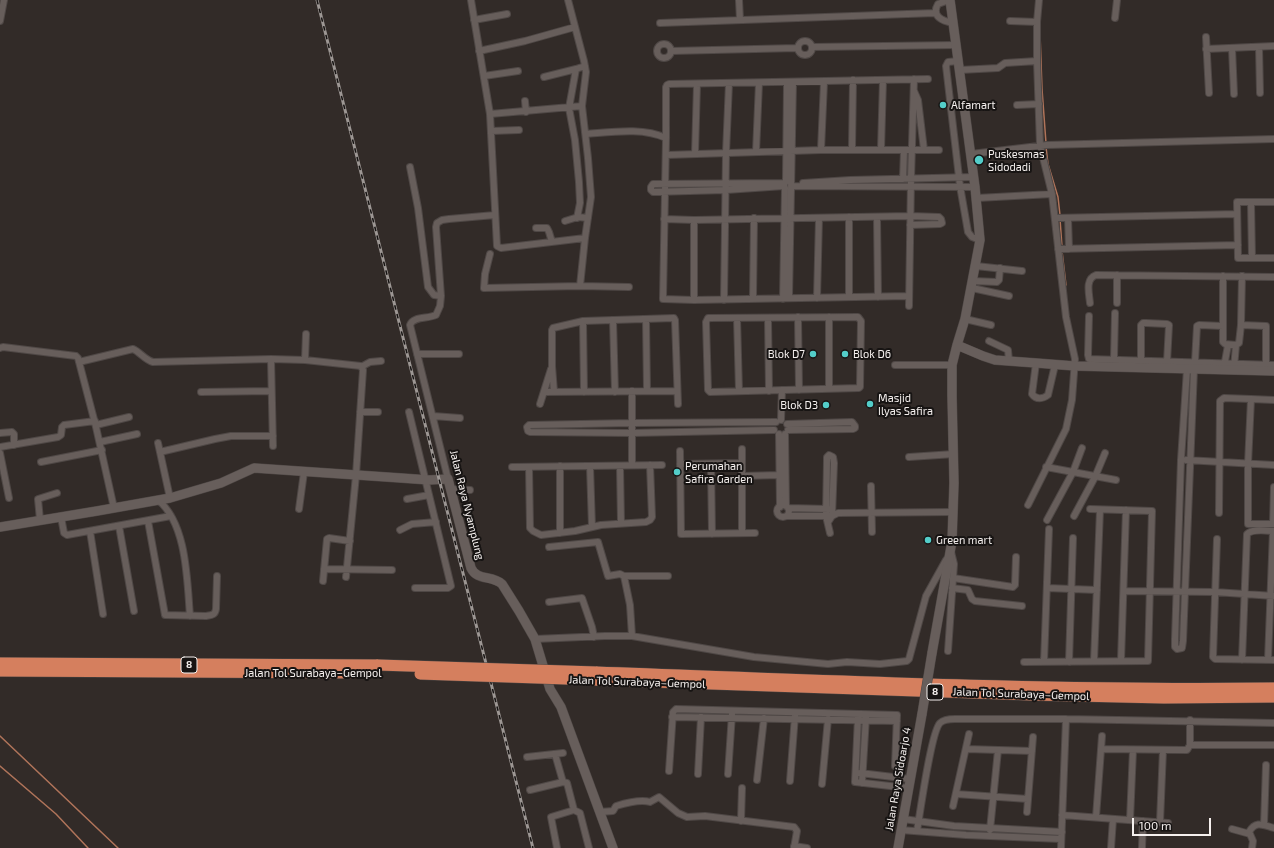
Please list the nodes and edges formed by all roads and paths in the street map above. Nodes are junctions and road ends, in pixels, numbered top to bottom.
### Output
1 (4, 0) edge
2 (471, 0) edge
3 (568, 0) edge
4 (739, 0) edge
5 (949, 0) edge
6 (1038, 0) edge
7 (1117, 0) edge
8 (935, 13) junction
9 (507, 14) dead end
10 (1115, 18) dead end
11 (474, 20) junction
12 (740, 20) junction
13 (0, 21) edge
14 (1010, 21) dead end
15 (1037, 22) junction
16 (660, 23) dead end
17 (953, 23) junction
18 (570, 28) junction
19 (1206, 37) dead end
20 (956, 45) junction
21 (1274, 46) edge
22 (812, 47) junction
23 (1259, 47) junction
24 (797, 48) junction
25 (1232, 48) junction
26 (1206, 49) junction
27 (479, 51) junction
28 (671, 52) dead end
29 (1037, 62) junction
30 (959, 65) junction
31 (580, 68) junction
32 (518, 71) dead end
33 (484, 76) junction
34 (544, 77) dead end
35 (914, 79) junction
36 (928, 79) dead end
37 (853, 80) junction
38 (883, 80) junction
39 (824, 82) junction
40 (759, 83) junction
41 (790, 83) junction
42 (697, 84) junction
43 (729, 84) junction
44 (914, 91) junction
45 (1209, 93) dead end
46 (1260, 93) dead end
47 (1234, 94) dead end
48 (525, 101) dead end
49 (1017, 104) dead end
50 (1039, 104) junction
51 (575, 107) junction
52 (526, 112) junction
53 (490, 114) junction
54 (519, 130) dead end
55 (491, 131) junction
56 (586, 134) junction
57 (666, 138) junction
58 (1274, 140) edge
59 (1043, 145) junction
60 (821, 150) junction
61 (852, 150) junction
62 (881, 150) junction
63 (904, 150) junction
64 (911, 150) junction
65 (924, 150) junction
66 (940, 150) dead end
67 (789, 151) junction
68 (756, 152) junction
69 (726, 153) junction
70 (695, 154) junction
71 (971, 154) junction
72 (666, 155) junction
73 (582, 158) junction
74 (410, 167) dead end
75 (959, 177) junction
76 (903, 179) junction
77 (911, 179) junction
78 (850, 180) junction
79 (584, 182) junction
80 (975, 182) junction
81 (726, 183) junction
82 (788, 185) junction
83 (911, 186) junction
84 (960, 186) junction
85 (850, 187) junction
86 (665, 188) junction
87 (726, 190) junction
88 (1052, 194) junction
89 (584, 197) junction
90 (977, 198) junction
91 (1251, 202) junction
92 (1274, 202) edge
93 (1237, 214) junction
94 (495, 215) junction
95 (910, 216) junction
96 (849, 217) junction
97 (878, 217) junction
98 (582, 218) junction
99 (754, 218) junction
100 (788, 218) junction
101 (819, 218) junction
102 (1056, 218) junction
103 (1066, 218) junction
104 (664, 219) junction
105 (726, 219) junction
106 (694, 220) junction
107 (565, 221) dead end
108 (910, 225) junction
109 (536, 228) dead end
110 (551, 237) junction
111 (585, 238) junction
112 (980, 240) junction
113 (1238, 245) junction
114 (1058, 249) junction
115 (1067, 249) junction
116 (490, 254) dead end
117 (1252, 258) junction
118 (1274, 258) edge
119 (976, 266) junction
120 (1000, 268) junction
121 (1022, 271) dead end
122 (1117, 275) junction
123 (1223, 276) junction
124 (1242, 276) junction
125 (1274, 277) edge
126 (972, 284) junction
127 (580, 286) junction
128 (629, 287) dead end
129 (441, 296) junction
130 (909, 296) junction
131 (1009, 296) dead end
132 (849, 297) junction
133 (878, 297) junction
134 (786, 298) junction
135 (818, 298) junction
136 (753, 299) junction
137 (694, 300) junction
138 (724, 300) junction
139 (1117, 302) dead end
140 (1090, 303) dead end
141 (909, 306) dead end
142 (1115, 312) dead end
143 (1089, 316) dead end
144 (798, 317) junction
145 (829, 317) junction
146 (737, 318) junction
147 (768, 318) junction
148 (646, 319) junction
149 (965, 319) junction
150 (613, 320) junction
151 (583, 322) junction
152 (991, 325) dead end
153 (1223, 326) junction
154 (1241, 326) junction
155 (306, 334) dead end
156 (989, 341) dead end
157 (957, 345) junction
158 (1228, 345) junction
159 (1236, 346) junction
160 (0, 348) edge
161 (417, 354) junction
162 (459, 354) dead end
163 (271, 359) junction
164 (1114, 359) junction
165 (305, 360) junction
166 (381, 361) dead end
167 (1009, 361) junction
168 (1141, 361) junction
169 (79, 362) junction
170 (1168, 362) junction
171 (1036, 363) junction
172 (895, 365) dead end
173 (952, 365) junction
174 (1055, 365) junction
175 (1266, 365) junction
176 (1274, 365) edge
177 (552, 366) junction
178 (1075, 366) junction
179 (361, 367) junction
180 (1192, 367) junction
181 (1224, 367) junction
182 (1234, 367) junction
183 (1274, 371) edge
184 (829, 389) junction
185 (782, 390) junction
186 (799, 390) junction
187 (271, 391) junction
188 (632, 391) junction
189 (646, 391) junction
190 (677, 391) junction
191 (739, 391) junction
192 (769, 391) junction
193 (201, 392) dead end
194 (544, 392) junction
195 (554, 392) junction
196 (584, 392) junction
197 (615, 392) junction
198 (1251, 399) junction
199 (1274, 400) edge
200 (540, 404) dead end
201 (678, 404) dead end
202 (360, 412) junction
203 (378, 412) dead end
204 (409, 412) dead end
205 (128, 416) dead end
206 (433, 416) junction
207 (460, 418) dead end
208 (782, 422) junction
209 (95, 423) junction
210 (632, 423) junction
211 (781, 432) junction
212 (0, 433) edge
213 (632, 433) junction
214 (137, 434) dead end
215 (273, 436) junction
216 (100, 442) junction
217 (158, 442) dead end
218 (14, 445) junction
219 (273, 446) dead end
220 (0, 447) edge
221 (1082, 448) dead end
222 (742, 449) dead end
223 (102, 450) junction
224 (680, 451) dead end
225 (160, 452) junction
226 (0, 453) edge
227 (1105, 453) dead end
228 (954, 454) junction
229 (910, 457) dead end
230 (1181, 460) junction
231 (1190, 461) junction
232 (41, 462) dead end
233 (1220, 462) junction
234 (742, 463) junction
235 (680, 464) junction
236 (711, 464) junction
237 (1248, 464) junction
238 (650, 465) junction
239 (662, 465) dead end
240 (1274, 465) edge
241 (529, 466) junction
242 (560, 466) junction
243 (590, 466) junction
244 (620, 466) junction
245 (632, 466) junction
246 (512, 467) dead end
247 (1046, 467) junction
248 (304, 472) junction
249 (1073, 472) junction
250 (356, 475) junction
251 (779, 475) junction
252 (742, 476) junction
253 (1095, 477) junction
254 (448, 479) junction
255 (426, 480) junction
256 (1116, 480) dead end
257 (871, 486) dead end
258 (1274, 487) edge
259 (451, 489) junction
260 (470, 490) dead end
261 (57, 493) dead end
262 (429, 495) junction
263 (8, 498) dead end
264 (170, 498) junction
265 (407, 499) dead end
266 (158, 500) junction
267 (1028, 505) dead end
268 (785, 507) junction
269 (114, 508) junction
270 (299, 509) dead end
271 (1090, 510) dead end
272 (1100, 510) junction
273 (1126, 510) junction
274 (953, 512) junction
275 (872, 513) junction
276 (1218, 513) dead end
277 (830, 514) junction
278 (171, 516) junction
279 (788, 516) junction
280 (1074, 516) dead end
281 (61, 517) junction
282 (40, 520) junction
283 (1047, 520) dead end
284 (148, 521) junction
285 (436, 522) junction
286 (620, 524) junction
287 (119, 526) junction
288 (0, 527) edge
289 (592, 527) junction
290 (1274, 528) edge
291 (1049, 529) dead end
292 (400, 530) dead end
293 (90, 531) junction
294 (872, 532) dead end
295 (560, 533) junction
296 (755, 533) dead end
297 (830, 533) dead end
298 (712, 534) junction
299 (742, 534) junction
300 (1073, 538) dead end
301 (1217, 540) dead end
302 (350, 541) junction
303 (549, 547) dead end
304 (951, 552) junction
305 (1016, 557) dead end
306 (324, 569) junction
307 (347, 569) junction
308 (392, 570) dead end
309 (217, 576) dead end
310 (624, 576) junction
311 (668, 576) dead end
312 (346, 577) dead end
313 (953, 578) junction
314 (323, 581) dead end
315 (415, 588) dead end
316 (952, 588) junction
317 (1047, 588) junction
318 (1071, 589) junction
319 (1097, 590) junction
320 (1124, 591) junction
321 (1150, 592) junction
322 (1177, 592) junction
323 (1186, 592) junction
324 (1215, 592) junction
325 (1245, 594) junction
326 (1272, 596) edge
327 (549, 602) dead end
328 (1022, 606) dead end
329 (134, 611) dead end
330 (103, 614) dead end
331 (190, 616) junction
332 (632, 636) junction
333 (595, 637) junction
334 (535, 639) junction
335 (948, 650) dead end
336 (1242, 660) junction
337 (1271, 660) edge
338 (1094, 661) junction
339 (1121, 661) junction
340 (0, 662) edge
341 (1024, 662) dead end
342 (1044, 662) junction
343 (1069, 662) junction
344 (378, 669) junction
345 (0, 671) edge
346 (596, 676) junction
347 (1274, 688) edge
348 (1274, 697) edge
349 (732, 710) junction
350 (795, 712) junction
351 (672, 717) junction
352 (701, 717) junction
353 (858, 717) junction
354 (866, 717) junction
355 (731, 718) junction
356 (764, 718) junction
357 (795, 719) junction
358 (1066, 719) junction
359 (828, 720) junction
360 (1190, 720) junction
361 (1274, 723) edge
362 (969, 734) dead end
363 (1102, 736) dead end
364 (1033, 737) dead end
365 (1190, 745) junction
366 (1274, 745) edge
367 (966, 749) junction
368 (1101, 749) junction
369 (998, 750) junction
370 (1134, 750) junction
371 (1163, 750) junction
372 (1032, 751) junction
373 (563, 753) dead end
374 (555, 754) junction
375 (527, 757) dead end
376 (1266, 765) dead end
377 (895, 766) dead end
378 (669, 771) dead end
379 (855, 772) junction
380 (698, 774) dead end
381 (728, 774) dead end
382 (864, 774) junction
383 (910, 779) junction
384 (757, 780) dead end
385 (790, 781) dead end
386 (564, 782) junction
387 (862, 783) junction
388 (822, 784) dead end
389 (742, 788) dead end
390 (908, 788) junction
391 (530, 790) dead end
392 (956, 794) junction
393 (994, 796) junction
394 (1028, 799) junction
395 (953, 806) dead end
396 (574, 810) junction
397 (600, 812) junction
398 (1027, 812) dead end
399 (1062, 815) junction
400 (1096, 817) junction
401 (903, 819) junction
402 (1113, 819) junction
403 (1130, 820) junction
404 (741, 821) junction
405 (919, 821) junction
406 (1143, 821) junction
407 (1160, 822) junction
408 (1168, 823) dead end
409 (1264, 825) junction
410 (990, 827) junction
411 (1274, 828) edge
412 (1232, 829) dead end
413 (901, 830) junction
414 (917, 831) junction
415 (1062, 832) junction
416 (1249, 832) junction
417 (989, 835) junction
418 (1062, 839) junction
419 (794, 847) edge
420 (1252, 847) edge
421 (557, 848) edge
422 (589, 848) edge
423 (613, 848) edge
424 (807, 848) edge
425 (898, 848) edge
426 (1060, 848) edge
427 (1111, 848) edge
428 (1142, 848) edge

1 - 13 street
2 - 11 street
3 - 18 street
4 - 12 street
5 - 8 street
5 - 17 street, Jalan Raya Sidoarjo 4
6 - 15 street
7 - 10 street
8 - 12 street
8 - 17 street
9 - 11 street
11 - 27 street
12 - 16 street
14 - 15 street
15 - 29 street
17 - 20 street, Jalan Raya Sidoarjo 4
18 - 27 street
18 - 31 street
19 - 26 street
20 - 22 street
20 - 30 street, Jalan Raya Sidoarjo 4
21 - 23 street
22 - 24 street
22 - 24 street
23 - 25 street
23 - 46 street
24 - 28 street
25 - 26 street
25 - 47 street
26 - 45 street
27 - 33 street
29 - 30 street
29 - 50 street
30 - 71 street, Jalan Raya Sidoarjo 4
30 - 75 street
31 - 34 street
31 - 51 street
31 - 51 street
32 - 33 street
33 - 53 street
35 - 36 street
35 - 38 street
35 - 44 street
37 - 38 street
37 - 39 street
37 - 61 street
38 - 62 street
39 - 41 street
39 - 60 street
40 - 41 street
40 - 43 street
40 - 68 street
41 - 67 street
42 - 43 street
42 - 57 street
42 - 70 street
43 - 69 street
44 - 64 street
44 - 65 street
48 - 52 street
49 - 50 street
50 - 59 street
51 - 52 street
51 - 56 street
51 - 73 street
52 - 53 street
53 - 55 street
54 - 55 street
55 - 94 street
56 - 57 street
56 - 73 street
57 - 72 street
58 - 59 street
59 - 71 street
59 - 88 street
60 - 61 street
60 - 67 street
61 - 62 street
62 - 63 street
63 - 64 street
63 - 76 street
64 - 65 street
64 - 77 street
65 - 66 street
67 - 68 street
67 - 82 street
68 - 69 street
69 - 70 street
69 - 81 street
70 - 72 street
71 - 80 street, Jalan Raya Sidoarjo 4
72 - 86 street
73 - 79 street
73 - 79 street
74 - 129 street
75 - 77 street
75 - 80 street
75 - 84 street
76 - 77 street
76 - 78 street
77 - 83 street
78 - 82 street
78 - 85 street
79 - 89 street
79 - 89 street
80 - 84 street
80 - 90 street, Jalan Raya Sidoarjo 4
81 - 82 street
81 - 86 street
81 - 87 street
82 - 85 street
82 - 87 street
82 - 100 street
83 - 84 street
83 - 85 street
83 - 95 street
84 - 112 street
86 - 87 street
86 - 104 street
87 - 105 street
88 - 90 street
88 - 102 street
89 - 98 street
89 - 98 street
90 - 112 street, Jalan Raya Sidoarjo 4
91 - 92 street
91 - 93 street
91 - 117 street
93 - 103 street
93 - 113 street
94 - 110 street
94 - 129 street
95 - 97 street
95 - 108 street
95 - 108 street
96 - 97 street
96 - 101 street
96 - 132 street
97 - 133 street
98 - 107 street
98 - 111 street
99 - 100 street
99 - 105 street
99 - 136 street
100 - 101 street
100 - 134 street
101 - 135 street
102 - 103 street
102 - 114 street
103 - 115 street
104 - 106 street
104 - 137 street
105 - 106 street
105 - 138 street
106 - 137 street
108 - 130 street
109 - 110 street
110 - 111 street
111 - 127 street
112 - 119 street, Jalan Raya Sidoarjo 4
113 - 115 street
113 - 117 street
114 - 115 street
114 - 178 street
116 - 127 street
117 - 118 street
119 - 120 street
119 - 126 street, Jalan Raya Sidoarjo 4
120 - 121 street
120 - 126 street
122 - 123 street
122 - 139 street
122 - 140 street
123 - 124 street
123 - 153 street
124 - 125 street
124 - 154 street
126 - 131 street
126 - 149 street, Jalan Raya Sidoarjo 4
127 - 128 street
129 - 161 street, Jalan Raya Nyamplung
130 - 133 street
130 - 141 street
132 - 133 street
132 - 135 street
134 - 135 street
134 - 136 street
136 - 138 street
137 - 138 street
142 - 164 street
143 - 164 street
144 - 145 street
144 - 147 street
144 - 186 street
145 - 184 street
145 - 184 street
146 - 147 street
146 - 191 street
146 - 191 street
147 - 192 street
148 - 150 street
148 - 189 street
148 - 190 street
149 - 152 street
149 - 157 street, Jalan Raya Sidoarjo 4
150 - 151 street
150 - 197 street
151 - 177 street
151 - 196 street
153 - 158 street
153 - 180 street
154 - 159 street
154 - 175 street
155 - 165 street
156 - 167 street
157 - 167 street
157 - 173 street, Jalan Raya Sidoarjo 4
158 - 159 street
158 - 181 street
159 - 182 street
160 - 169 street
161 - 162 street
161 - 206 street, Jalan Raya Nyamplung
163 - 165 street
163 - 169 street
163 - 187 street
164 - 168 street
165 - 179 street
166 - 179 street
167 - 171 street
168 - 170 street
168 - 170 street
169 - 209 street
170 - 180 street
171 - 174 street
171 - 174 street
172 - 173 street
173 - 228 street, Jalan Raya Sidoarjo 4
174 - 178 street
175 - 176 street
175 - 182 street
177 - 194 street
177 - 195 street
178 - 180 street
178 - 247 street
179 - 202 street
180 - 181 street
180 - 230 street
180 - 231 street
181 - 182 street
182 - 183 street
184 - 186 street
185 - 186 street
185 - 192 street
185 - 208 street
187 - 193 street
187 - 215 street
188 - 189 street
188 - 197 street
188 - 210 street
189 - 190 street
190 - 201 street
191 - 192 street
194 - 195 street
194 - 200 street
195 - 196 street
196 - 197 street
198 - 199 street
198 - 233 street
198 - 237 street
202 - 203 street
202 - 250 street
204 - 255 street
205 - 209 street
206 - 207 street
206 - 254 street, Jalan Raya Nyamplung
208 - 210 street
208 - 211 street
208 - 211 street
208 - 211 street
209 - 216 street
209 - 218 street
210 - 213 street
210 - 213 street
211 - 213 street
211 - 251 street
211 - 268 street
212 - 218 street
213 - 245 street
214 - 216 street
215 - 219 street
215 - 225 street
216 - 223 street
217 - 225 street
218 - 220 street
221 - 249 street
222 - 234 street
223 - 232 street
223 - 269 street
224 - 235 street
225 - 264 street
226 - 263 street
227 - 253 street
228 - 229 street
228 - 274 street, Jalan Raya Sidoarjo 4
230 - 231 street
230 - 322 street
231 - 233 street
231 - 323 street
233 - 237 street
233 - 276 street
234 - 236 street
234 - 252 street
235 - 236 street
235 - 298 street
236 - 298 street
237 - 240 street
237 - 290 street
238 - 239 street
238 - 245 street
238 - 286 street
241 - 242 street
241 - 246 street
241 - 295 street
242 - 243 street
242 - 295 street
243 - 244 street
243 - 289 street
244 - 245 street
244 - 286 street
247 - 249 street
247 - 267 street
248 - 250 street
248 - 264 street
248 - 270 street
249 - 253 street
249 - 283 street
250 - 255 street
250 - 302 street
251 - 252 street
251 - 268 street
252 - 299 street
253 - 256 street
253 - 280 street
254 - 255 street
254 - 259 street, Jalan Raya Nyamplung
255 - 262 street
257 - 275 street
258 - 290 street
259 - 260 street
259 - 334 street, Jalan Raya Nyamplung
261 - 282 street
262 - 265 street
262 - 285 street
264 - 266 street
266 - 269 street
266 - 278 street
268 - 277 street
268 - 279 street
268 - 279 street
269 - 281 street
271 - 272 street
272 - 273 street
272 - 319 street
273 - 320 street
273 - 321 street
274 - 275 street
274 - 304 street, Jalan Raya Sidoarjo 4
275 - 277 street
275 - 294 street
277 - 277 street
277 - 279 street
277 - 297 street
278 - 284 street
278 - 331 street
281 - 282 street
281 - 293 street
282 - 288 street
284 - 287 street
284 - 331 street
285 - 292 street
285 - 315 street
286 - 289 street
287 - 293 street
287 - 329 street
289 - 295 street
290 - 325 street
290 - 326 street
291 - 317 street
293 - 330 street
296 - 299 street
298 - 299 street
300 - 318 street
301 - 324 street
302 - 306 street
302 - 307 street
303 - 310 street
304 - 313 street
304 - 332 street
304 - 383 street, Jalan Raya Sidoarjo 4, bridge
305 - 313 street
306 - 307 street
306 - 314 street
307 - 308 street
307 - 312 street
309 - 331 street
310 - 311 street
310 - 332 street
313 - 316 street
316 - 328 street
316 - 335 street
317 - 318 street
317 - 342 street
318 - 319 street
318 - 343 street
319 - 338 street
320 - 321 street
320 - 339 street
321 - 322 street
321 - 339 street
322 - 323 street
322 - 323 street
323 - 324 street
324 - 325 street
324 - 336 street
325 - 326 street
325 - 336 street
326 - 337 street
327 - 333 street
332 - 333 street
333 - 334 street
334 - 397 street, Jalan Raya Nyamplung
336 - 337 street
338 - 339 street
338 - 343 street
340 - 344 highway, Jalan Tol Surabaya–Gempol / 8
341 - 342 street
342 - 343 street
344 - 345 highway, Jalan Tol Surabaya–Gempol / 8
344 - 346 highway, Jalan Tol Surabaya–Gempol / 8, bridge
346 - 347 highway, Jalan Tol Surabaya–Gempol / 8
346 - 348 highway, Jalan Tol Surabaya–Gempol / 8
349 - 350 street
349 - 351 street
349 - 355 street
350 - 353 street
350 - 357 street
351 - 352 street
351 - 378 street
352 - 355 street
352 - 380 street
353 - 354 street
353 - 359 street
353 - 379 street
354 - 377 street
354 - 382 street
355 - 356 street
355 - 381 street
356 - 357 street
356 - 384 street
357 - 359 street
357 - 385 street
358 - 360 street
358 - 399 street
358 - 405 street
359 - 388 street
360 - 361 street
360 - 365 street
362 - 367 street
363 - 368 street
364 - 372 street
365 - 366 street
365 - 371 street
367 - 369 street
367 - 392 street
368 - 370 street
368 - 400 street
369 - 372 street
369 - 393 street
370 - 371 street
370 - 403 street
371 - 407 street
372 - 394 street
373 - 374 street
374 - 375 street
374 - 386 street
376 - 409 street
379 - 382 street
379 - 387 street
382 - 383 street
382 - 387 street
383 - 390 street, Jalan Raya Sidoarjo 4
386 - 391 street
386 - 396 street
387 - 390 street
389 - 404 street
390 - 401 street, Jalan Raya Sidoarjo 4
392 - 393 street
392 - 395 street
393 - 394 street
393 - 410 street
394 - 398 street
396 - 421 street
396 - 422 street
397 - 404 street
397 - 423 street, Jalan Raya Nyamplung
399 - 400 street
399 - 415 street
400 - 402 street
401 - 405 street
401 - 413 street, Jalan Raya Sidoarjo 4
402 - 403 street
402 - 427 street
403 - 406 street
404 - 419 street
405 - 410 street
405 - 414 street
406 - 407 street
406 - 428 street
407 - 408 street
409 - 411 street
409 - 416 street
410 - 415 street
410 - 417 street
412 - 416 street
413 - 414 street
413 - 425 street, Jalan Raya Sidoarjo 4
414 - 417 street
415 - 418 street
416 - 420 street
417 - 418 street
418 - 426 street
419 - 424 street

